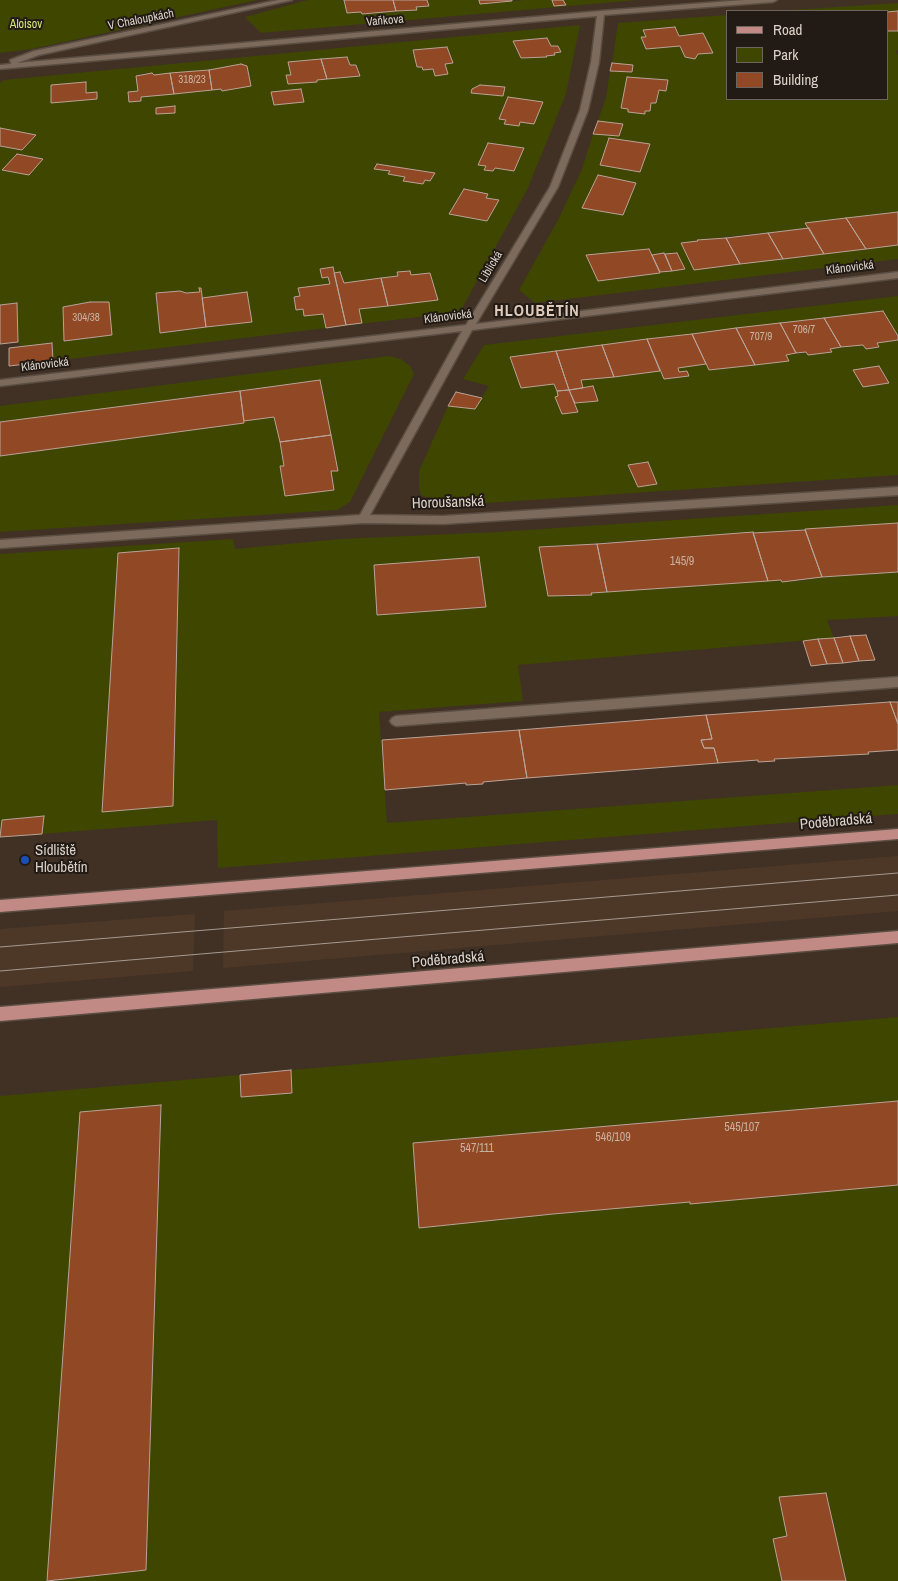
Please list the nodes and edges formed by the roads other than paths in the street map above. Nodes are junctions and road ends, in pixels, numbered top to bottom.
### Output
1 (288, 0) edge
2 (773, 0) edge
3 (601, 13) junction
4 (0, 67) edge
5 (898, 275) edge
6 (469, 327) junction
7 (0, 383) edge
8 (898, 491) edge
9 (363, 519) junction
10 (0, 544) edge
11 (898, 682) edge
12 (396, 720) dead end
13 (898, 834) edge
14 (0, 906) edge
15 (898, 937) edge
16 (0, 1014) edge

1 - 4 street, V Chaloupkách
2 - 3 street, Vaňkova
3 - 4 street, Vaňkova
3 - 6 street, Liblická
5 - 6 street, Klánovická
6 - 7 street, Klánovická
6 - 9 street, Liblická
8 - 9 street, Horoušanská
9 - 10 street, Horoušanská
11 - 12 street
13 - 14 main road, Poděbradská
15 - 16 main road, Poděbradská

